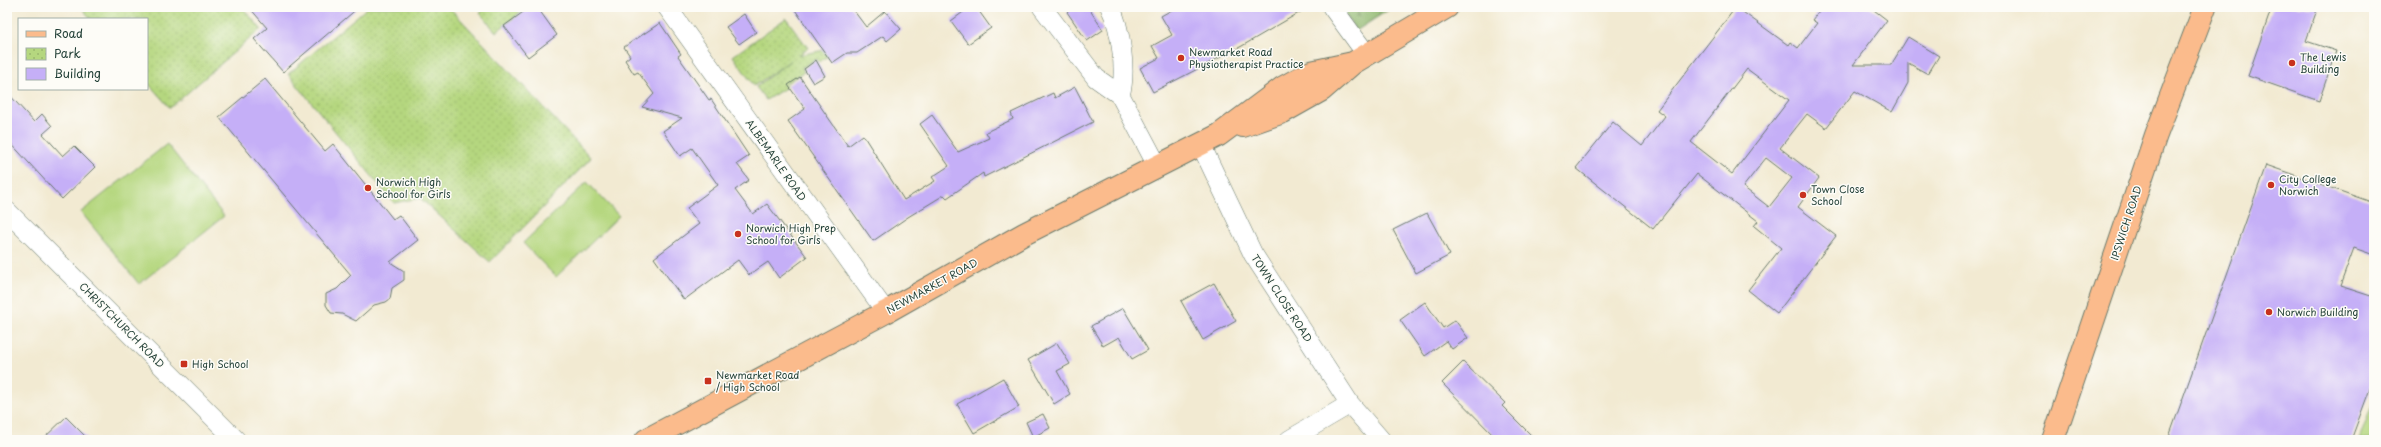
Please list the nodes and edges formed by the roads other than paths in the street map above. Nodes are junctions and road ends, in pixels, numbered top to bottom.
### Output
1 (667, 7) edge
2 (1042, 7) edge
3 (1110, 7) edge
4 (1332, 7) edge
5 (1447, 7) edge
6 (2205, 7) edge
7 (1360, 59) junction
8 (1120, 95) junction
9 (1210, 140) junction
10 (1158, 167) junction
11 (7, 211) edge
12 (886, 312) junction
13 (1350, 404) junction
14 (236, 440) edge
15 (646, 440) edge
16 (1289, 440) edge
17 (1381, 440) edge
18 (2053, 440) edge

1 - 12 street, ALBEMARLE ROAD
2 - 8 street
3 - 8 street
4 - 7 street
5 - 7 main road, NEWMARKET ROAD
6 - 18 main road, IPSWICH ROAD
7 - 9 main road, NEWMARKET ROAD
8 - 10 street
9 - 10 main road, NEWMARKET ROAD
9 - 13 street, TOWN CLOSE ROAD
10 - 12 main road, NEWMARKET ROAD
11 - 14 street, CHRISTCHURCH ROAD
12 - 15 main road, NEWMARKET ROAD
13 - 16 street
13 - 17 street, TOWN CLOSE ROAD

